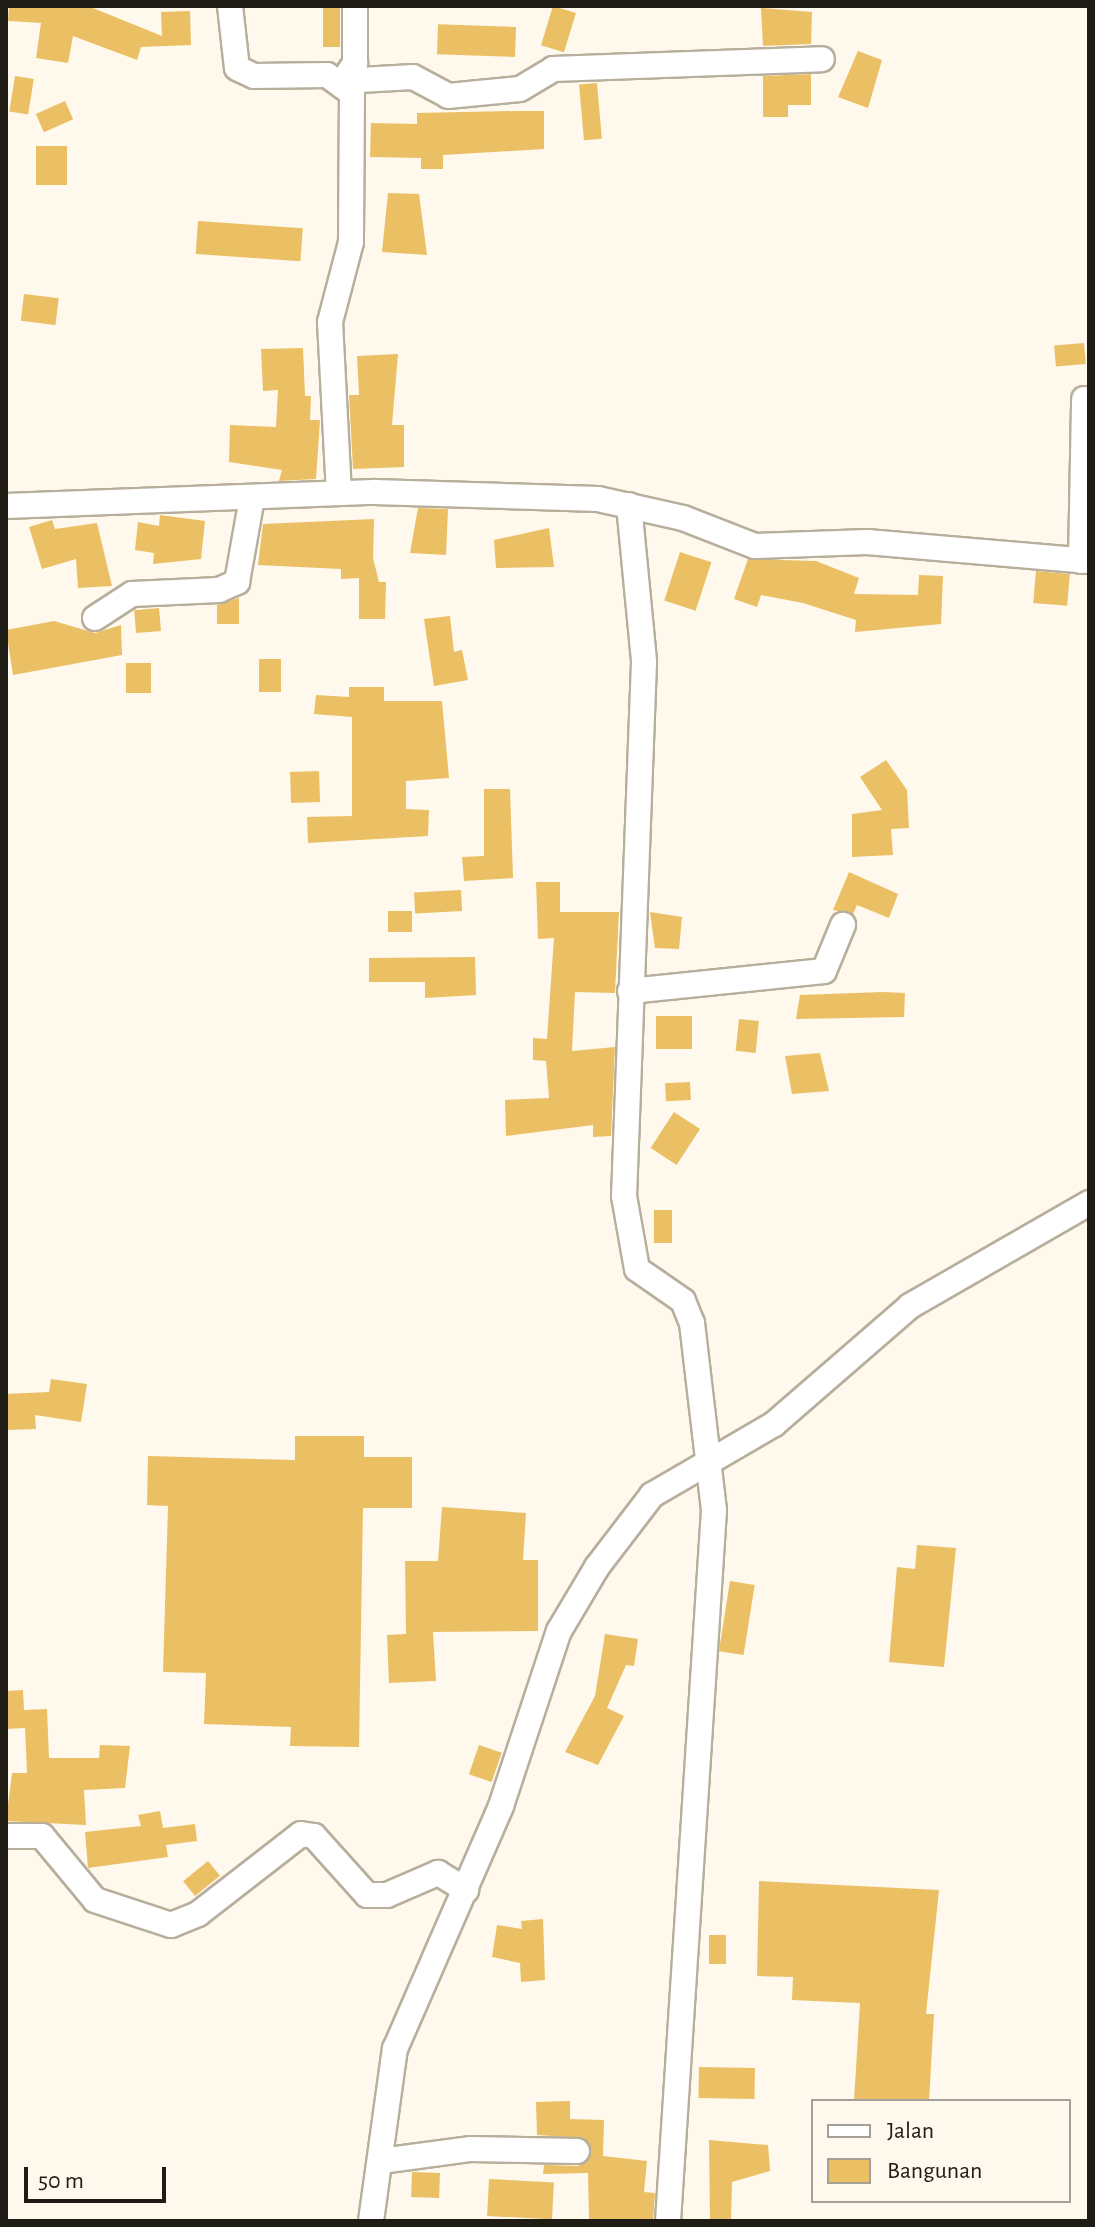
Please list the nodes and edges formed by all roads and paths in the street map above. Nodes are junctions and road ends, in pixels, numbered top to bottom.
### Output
1 (230, 6) edge
2 (355, 6) edge
3 (822, 59) dead end
4 (343, 81) junction
5 (1084, 399) dead end
6 (339, 493) junction
7 (252, 498) junction
8 (629, 505) junction
9 (6, 506) edge
10 (1085, 561) edge
11 (95, 618) dead end
12 (843, 925) dead end
13 (630, 991) junction
14 (1089, 1203) edge
15 (710, 1464) junction
16 (6, 1836) edge
17 (466, 1890) junction
18 (577, 2151) dead end
19 (381, 2161) junction
20 (371, 2221) edge
21 (668, 2221) edge

1 - 4 street
2 - 4 street
3 - 4 street
4 - 6 street
5 - 10 street
6 - 7 street
6 - 8 street
7 - 9 street
7 - 11 street
8 - 10 street
8 - 13 street
12 - 13 street
13 - 15 street
14 - 15 street
15 - 17 street
15 - 21 street
16 - 17 street
17 - 19 street
18 - 19 street
19 - 20 street

